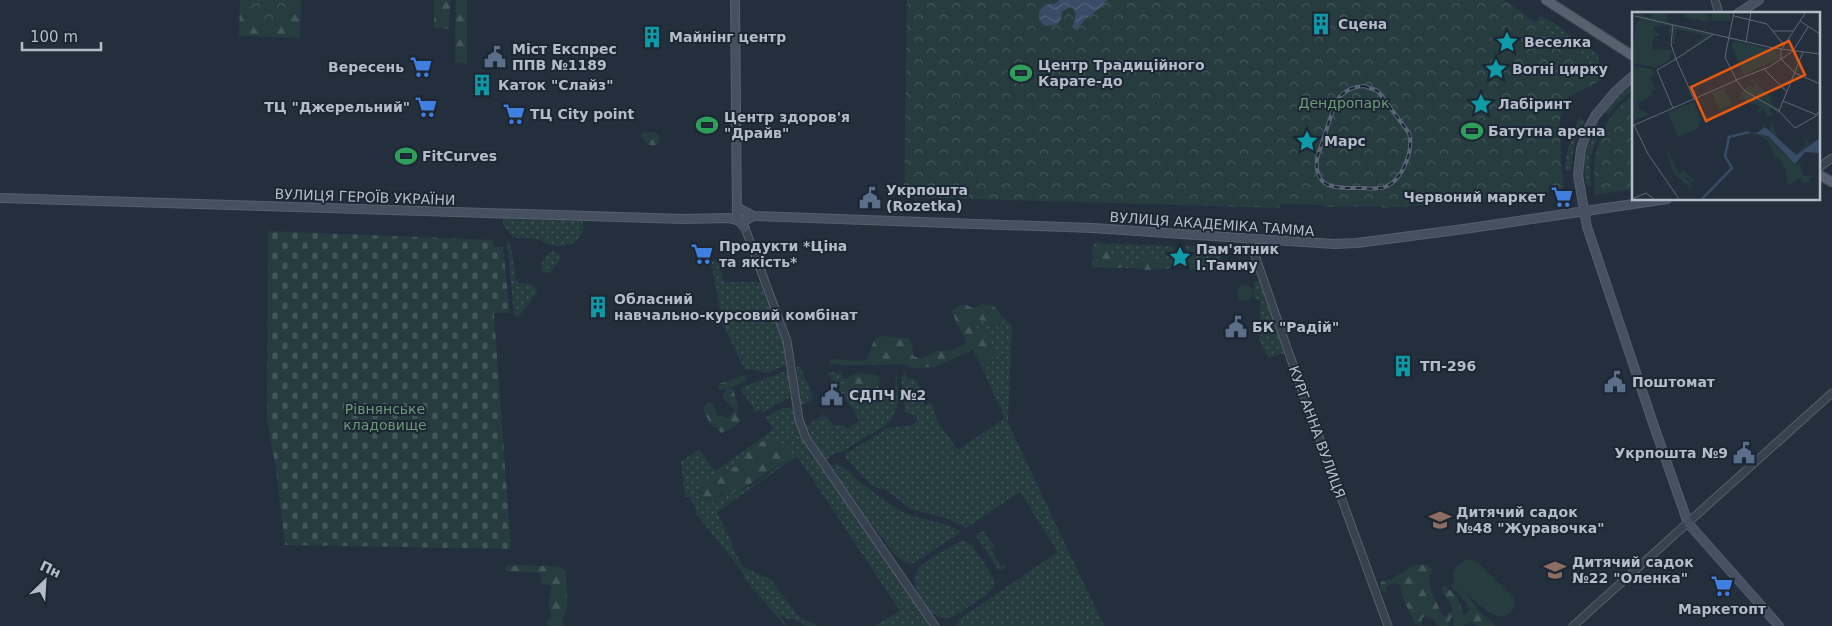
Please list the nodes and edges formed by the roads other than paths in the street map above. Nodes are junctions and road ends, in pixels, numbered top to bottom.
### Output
1 (735, 0) edge
2 (1546, 0) edge
3 (1759, 0) edge
4 (1740, 12) edge
5 (1632, 55) edge
6 (1632, 77) edge
7 (1832, 158) edge
8 (1820, 167) edge
9 (1820, 175) edge
10 (1832, 182) edge
11 (0, 198) edge
12 (1659, 200) edge
13 (1584, 210) junction
14 (743, 217) junction
15 (1248, 238) junction
16 (1832, 393) edge
17 (1688, 523) junction
18 (935, 626) edge
19 (1388, 626) edge
20 (1573, 626) edge
21 (1779, 626) edge

1 - 14 main road
2 - 5 main road
3 - 4 main road
6 - 13 main road
7 - 8 street
9 - 10 main road
11 - 14 main road, ВУЛИЦЯ ГЕРОЇВ УКРАЇНИ
12 - 13 main road, ВУЛИЦЯ АКАДЕМІКА ТАММА
13 - 15 main road, ВУЛИЦЯ АКАДЕМІКА ТАММА
13 - 17 main road
14 - 15 main road, ВУЛИЦЯ АКАДЕМІКА ТАММА
14 - 18 street
15 - 19 street, КУРГАННА ВУЛИЦЯ
16 - 17 street
17 - 20 street
17 - 21 main road

